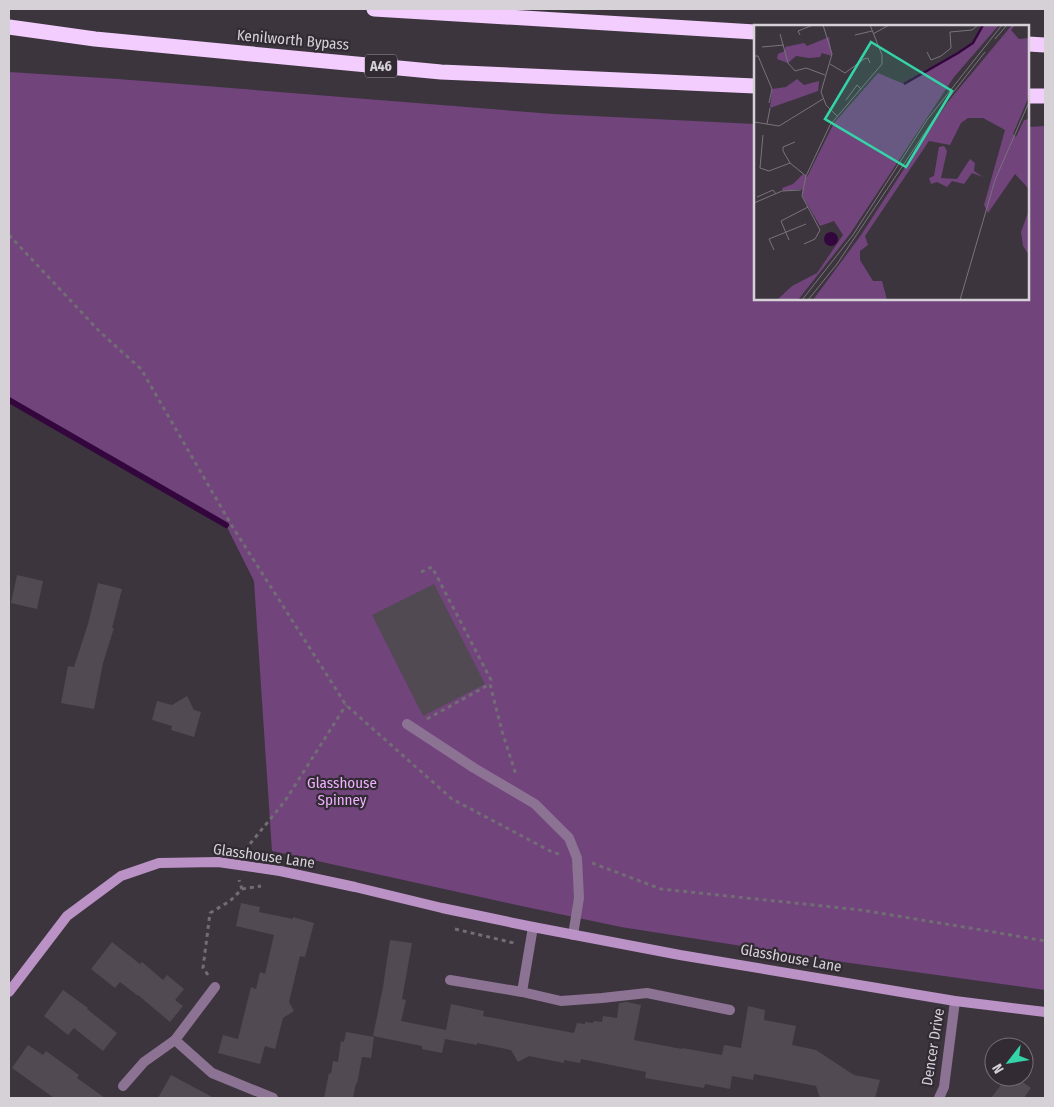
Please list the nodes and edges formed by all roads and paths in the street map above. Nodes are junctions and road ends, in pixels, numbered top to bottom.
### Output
1 (374, 9) edge
2 (9, 27) edge
3 (754, 32) edge
4 (1029, 44) edge
5 (1045, 45) edge
6 (754, 86) edge
7 (1029, 96) edge
8 (1045, 96) edge
9 (9, 235) edge
10 (421, 572) dead end
11 (490, 684) junction
12 (346, 705) junction
13 (410, 726) joint
14 (522, 797) junction
15 (577, 858) junction
16 (235, 864) junction
17 (268, 887) dead end
18 (242, 889) junction
19 (532, 927) junction
20 (454, 929) dead end
21 (573, 935) junction
22 (1045, 941) edge
23 (530, 946) junction
24 (450, 980) dead end
25 (215, 986) joint
26 (9, 992) edge
27 (522, 992) junction
28 (955, 1000) junction
29 (730, 1010) dead end
30 (1045, 1012) edge
31 (175, 1040) junction
32 (123, 1086) dead end
33 (273, 1098) edge
34 (939, 1098) edge

1 - 3 highway
2 - 6 highway, Kenilworth Bypass / A46
4 - 5 highway
7 - 8 highway
9 - 12 path
10 - 11 path
11 - 13 path
11 - 14 path
12 - 15 path
12 - 16 path
13 - 14 street
14 - 15 street
15 - 21 street
15 - 22 path
16 - 18 path
16 - 19 street, Glasshouse Lane
16 - 26 street, Glasshouse Lane
17 - 18 path
18 - 25 path
19 - 21 street, Glasshouse Lane
19 - 23 street
20 - 23 path
21 - 28 street, Glasshouse Lane
23 - 27 street
24 - 27 street
25 - 31 street
27 - 29 street
28 - 30 street, Glasshouse Lane
28 - 34 street, Dencer Drive
31 - 32 street
31 - 33 street

